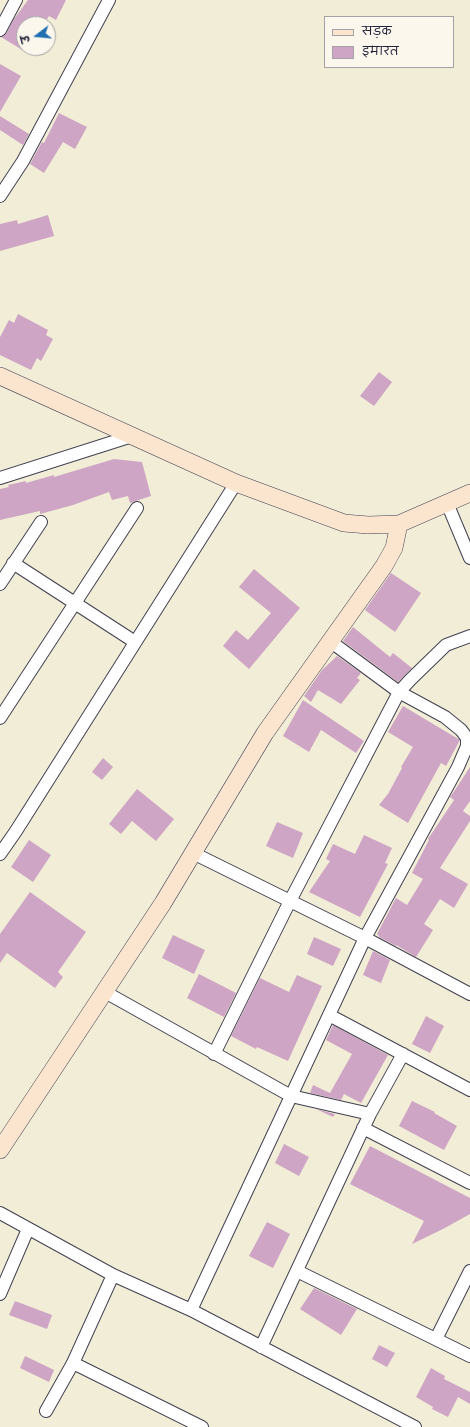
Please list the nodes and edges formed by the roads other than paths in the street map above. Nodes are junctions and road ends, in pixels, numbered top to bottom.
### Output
1 (16, 0) edge
2 (109, 0) edge
3 (0, 30) edge
4 (0, 196) edge
5 (0, 376) edge
6 (132, 436) junction
7 (0, 478) edge
8 (236, 483) junction
9 (470, 493) edge
10 (447, 503) junction
11 (137, 508) dead end
12 (41, 522) dead end
13 (399, 524) junction
14 (470, 558) edge
15 (13, 563) junction
16 (0, 584) edge
17 (75, 603) junction
18 (470, 636) edge
19 (330, 641) junction
20 (135, 642) junction
21 (400, 692) junction
22 (0, 718) edge
23 (193, 853) junction
24 (0, 854) edge
25 (290, 901) junction
26 (365, 938) junction
27 (104, 992) junction
28 (470, 994) edge
29 (329, 1015) junction
30 (214, 1054) junction
31 (403, 1054) junction
32 (470, 1090) edge
33 (291, 1096) junction
34 (370, 1114) junction
35 (364, 1128) junction
36 (0, 1150) edge
37 (470, 1183) edge
38 (0, 1213) edge
39 (28, 1229) junction
40 (297, 1271) junction
41 (470, 1271) edge
42 (113, 1275) junction
43 (0, 1294) edge
44 (191, 1310) junction
45 (436, 1339) junction
46 (261, 1347) junction
47 (470, 1356) edge
48 (73, 1363) junction
49 (46, 1411) dead end
50 (202, 1427) edge
51 (415, 1427) edge

1 - 3 street
2 - 4 street
5 - 6 street
6 - 7 street
6 - 8 street
8 - 13 street
8 - 20 street
9 - 10 street
10 - 13 street
10 - 14 street
11 - 17 street
12 - 15 street
13 - 19 street
15 - 16 street
15 - 17 street
17 - 20 street
17 - 22 street
18 - 21 street
19 - 21 street
19 - 23 street
20 - 24 street
21 - 25 street
21 - 26 street
23 - 25 street
23 - 27 street
25 - 26 street
25 - 30 street
26 - 28 street
26 - 29 street
27 - 30 street
27 - 36 street
29 - 31 street
29 - 33 street
30 - 33 street
31 - 32 street
31 - 34 street
33 - 34 street
33 - 44 street
34 - 35 street
35 - 37 street
35 - 40 street
38 - 39 street
39 - 42 street
39 - 43 street
40 - 45 street
40 - 46 street
41 - 45 street
42 - 44 street
42 - 48 street
44 - 46 street
45 - 47 street
46 - 51 street
48 - 49 street
48 - 50 street

